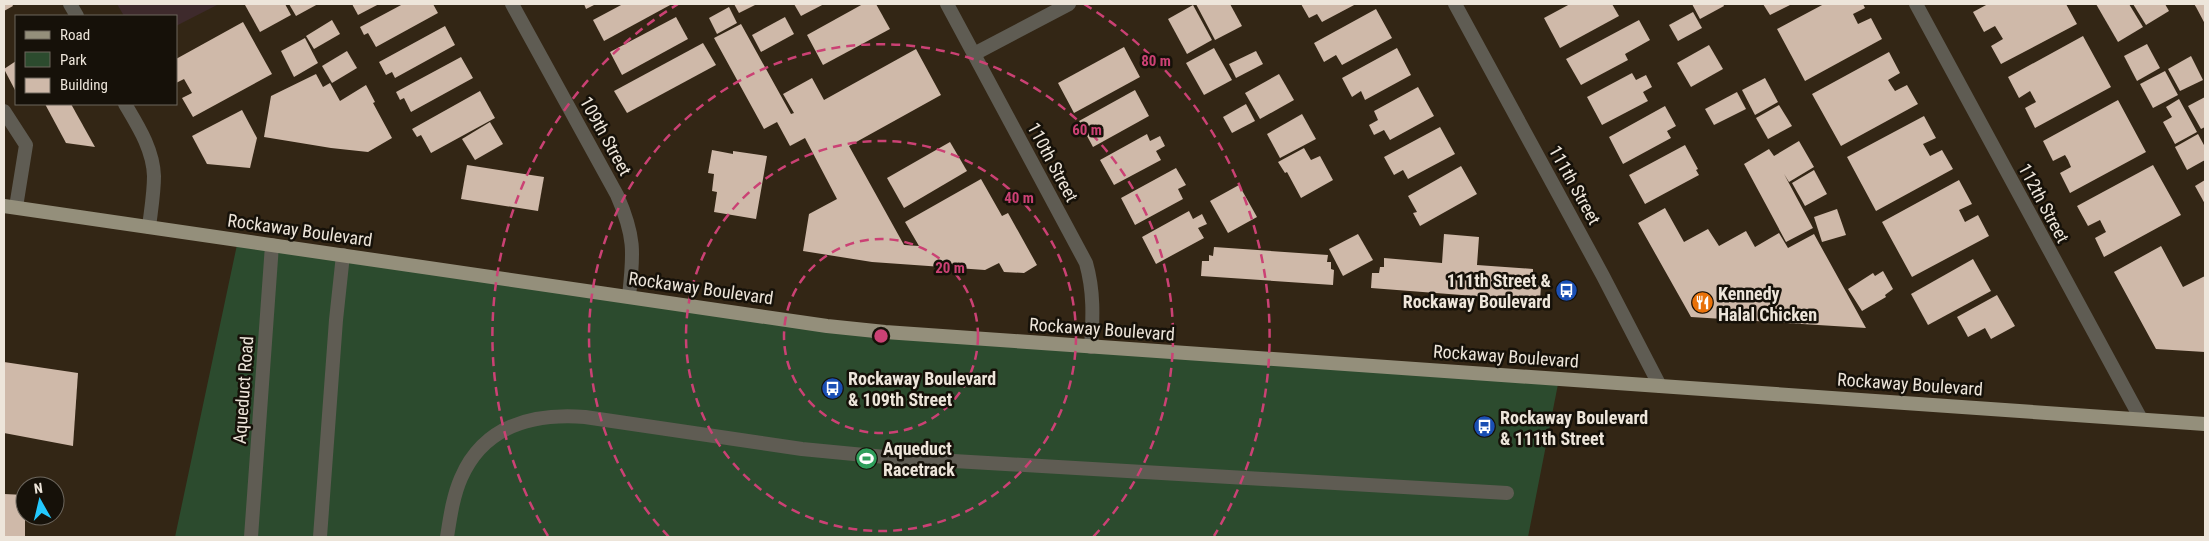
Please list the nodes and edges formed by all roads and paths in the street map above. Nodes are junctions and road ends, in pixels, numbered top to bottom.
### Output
1 (70, 4) edge
2 (512, 4) edge
3 (947, 4) edge
4 (1069, 4) edge
5 (1455, 4) edge
6 (1916, 4) edge
7 (76, 15) edge
8 (974, 54) junction
9 (126, 105) edge
10 (4, 111) edge
11 (10, 206) edge
12 (149, 227) junction
13 (272, 244) junction
14 (343, 255) junction
15 (629, 296) junction
16 (1091, 347) junction
17 (1660, 386) junction
18 (2141, 419) junction
19 (2205, 424) edge
20 (1507, 493) dead end
21 (251, 537) edge
22 (320, 537) edge
23 (447, 537) edge

1 - 7 street
2 - 15 street, 109th Street
3 - 8 street, 110th Street
4 - 8 street
5 - 17 street, 111th Street
6 - 18 street, 112th Street
8 - 16 street, 110th Street
9 - 12 street
10 - 11 street
11 - 12 main road, Rockaway Boulevard
12 - 13 main road, Rockaway Boulevard
13 - 14 main road, Rockaway Boulevard
13 - 21 street, Aqueduct Road
14 - 15 main road, Rockaway Boulevard
14 - 22 street
15 - 16 main road, Rockaway Boulevard
16 - 17 main road, Rockaway Boulevard
17 - 18 main road, Rockaway Boulevard
18 - 19 main road, Rockaway Boulevard
20 - 23 street

